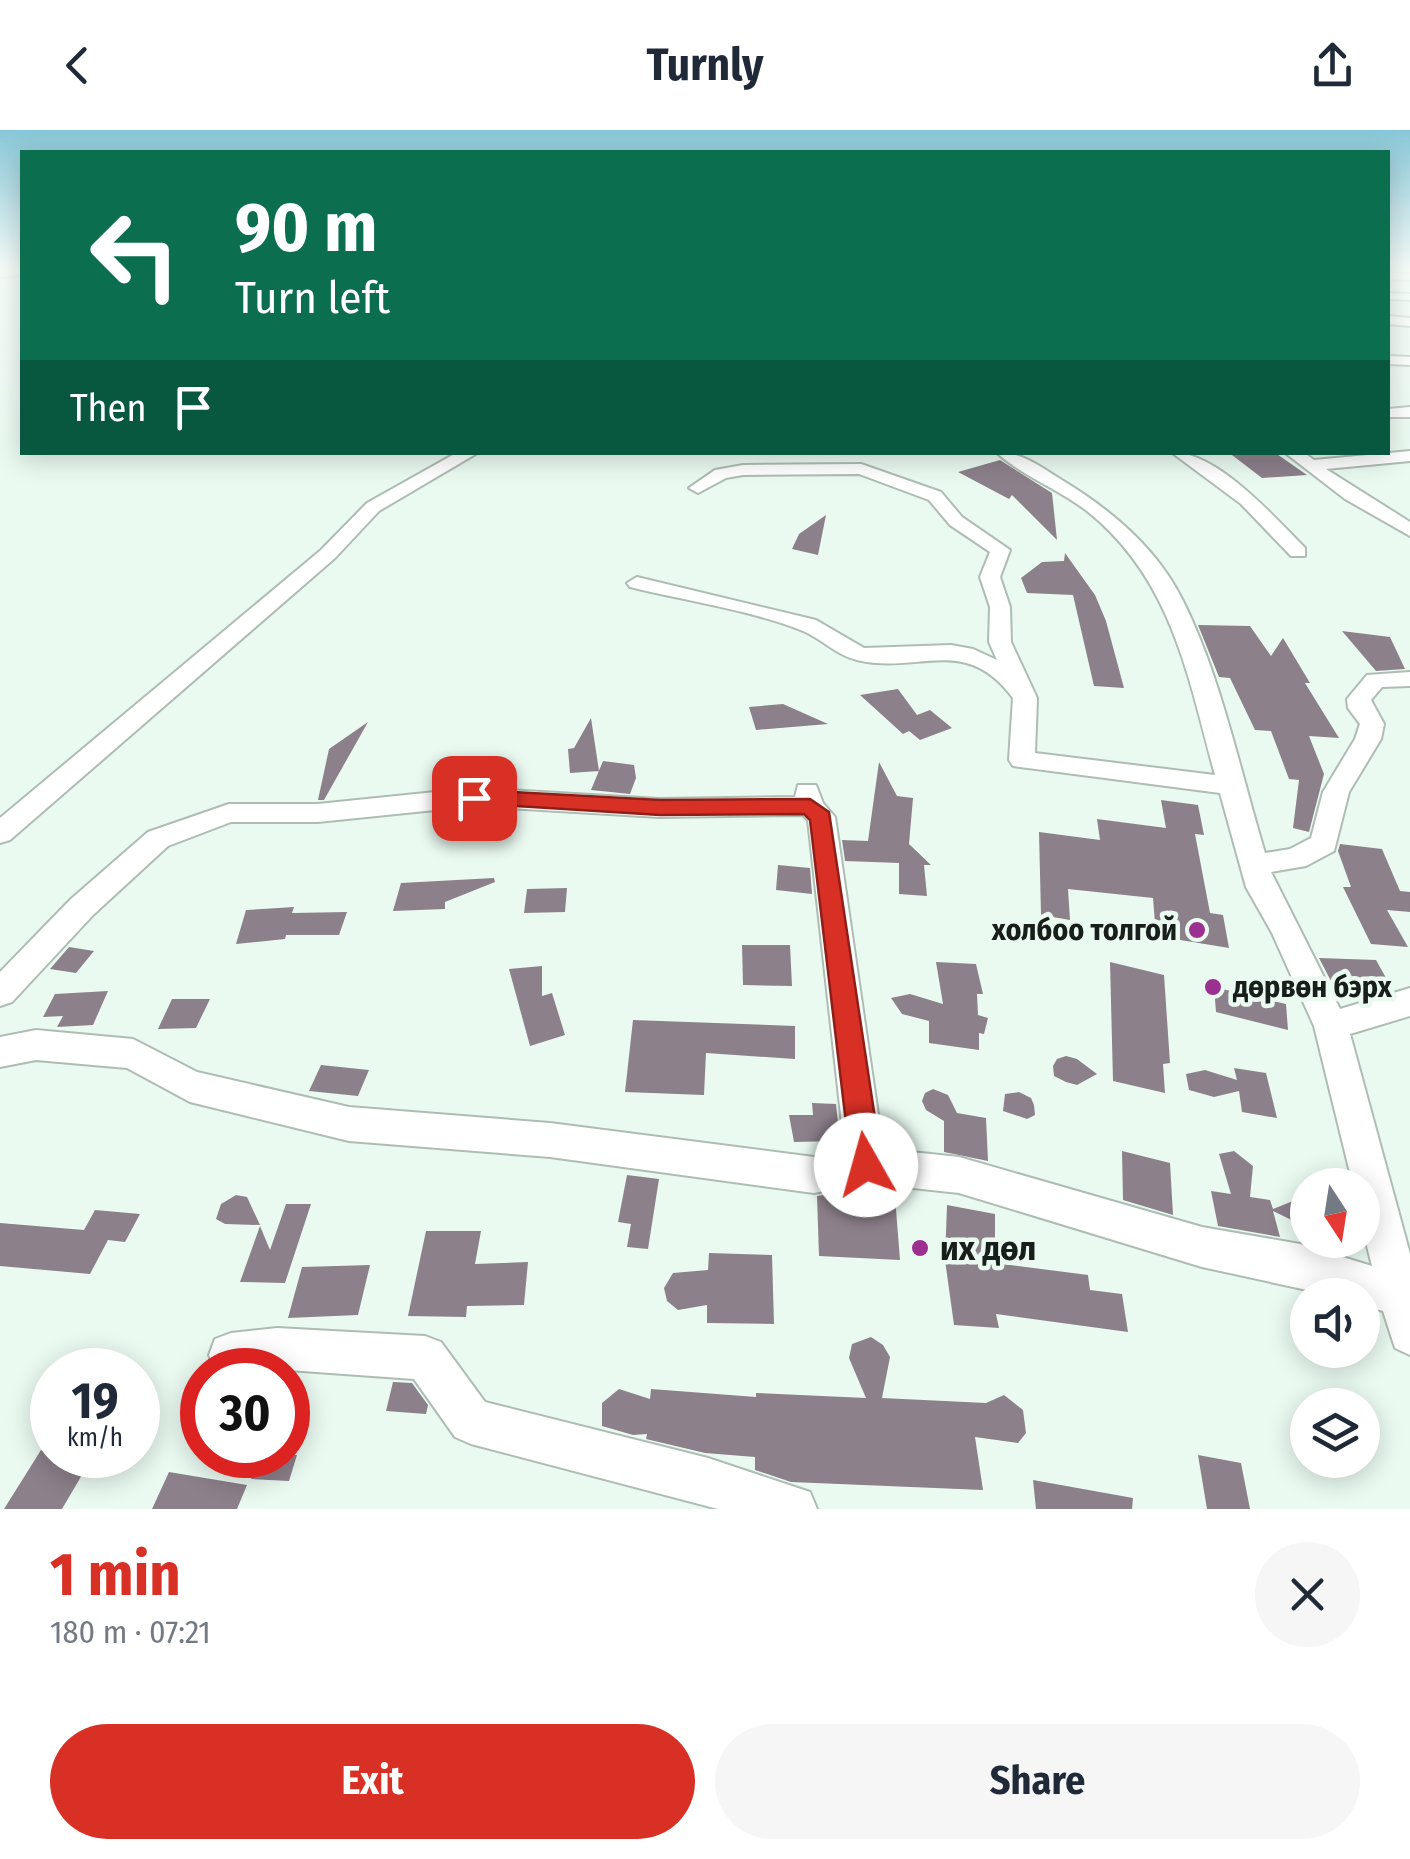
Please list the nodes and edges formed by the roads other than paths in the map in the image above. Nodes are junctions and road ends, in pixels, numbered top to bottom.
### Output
1 (466, 455) edge
2 (1009, 455) edge
3 (1183, 455) edge
4 (1295, 455) edge
5 (1410, 456) edge
6 (1308, 466) junction
7 (698, 488) dead end
8 (1410, 530) edge
9 (1298, 552) dead end
10 (637, 583) dead end
11 (1410, 679) edge
12 (1022, 690) junction
13 (1234, 786) junction
14 (0, 833) edge
15 (1256, 864) junction
16 (0, 994) edge
17 (1410, 1002) edge
18 (1331, 1026) junction
19 (0, 1052) edge
20 (866, 1165) junction
21 (1404, 1296) edge
22 (1410, 1333) edge
23 (310, 1352) edge
24 (794, 1509) edge

1 - 14 street
2 - 13 street
3 - 9 street
4 - 6 street
5 - 6 street
6 - 8 street
7 - 12 street
10 - 12 street
11 - 15 street
12 - 13 street
13 - 15 street
15 - 18 street
16 - 20 street
17 - 18 street
18 - 21 street
19 - 20 street
20 - 21 street
21 - 22 street
23 - 24 street

